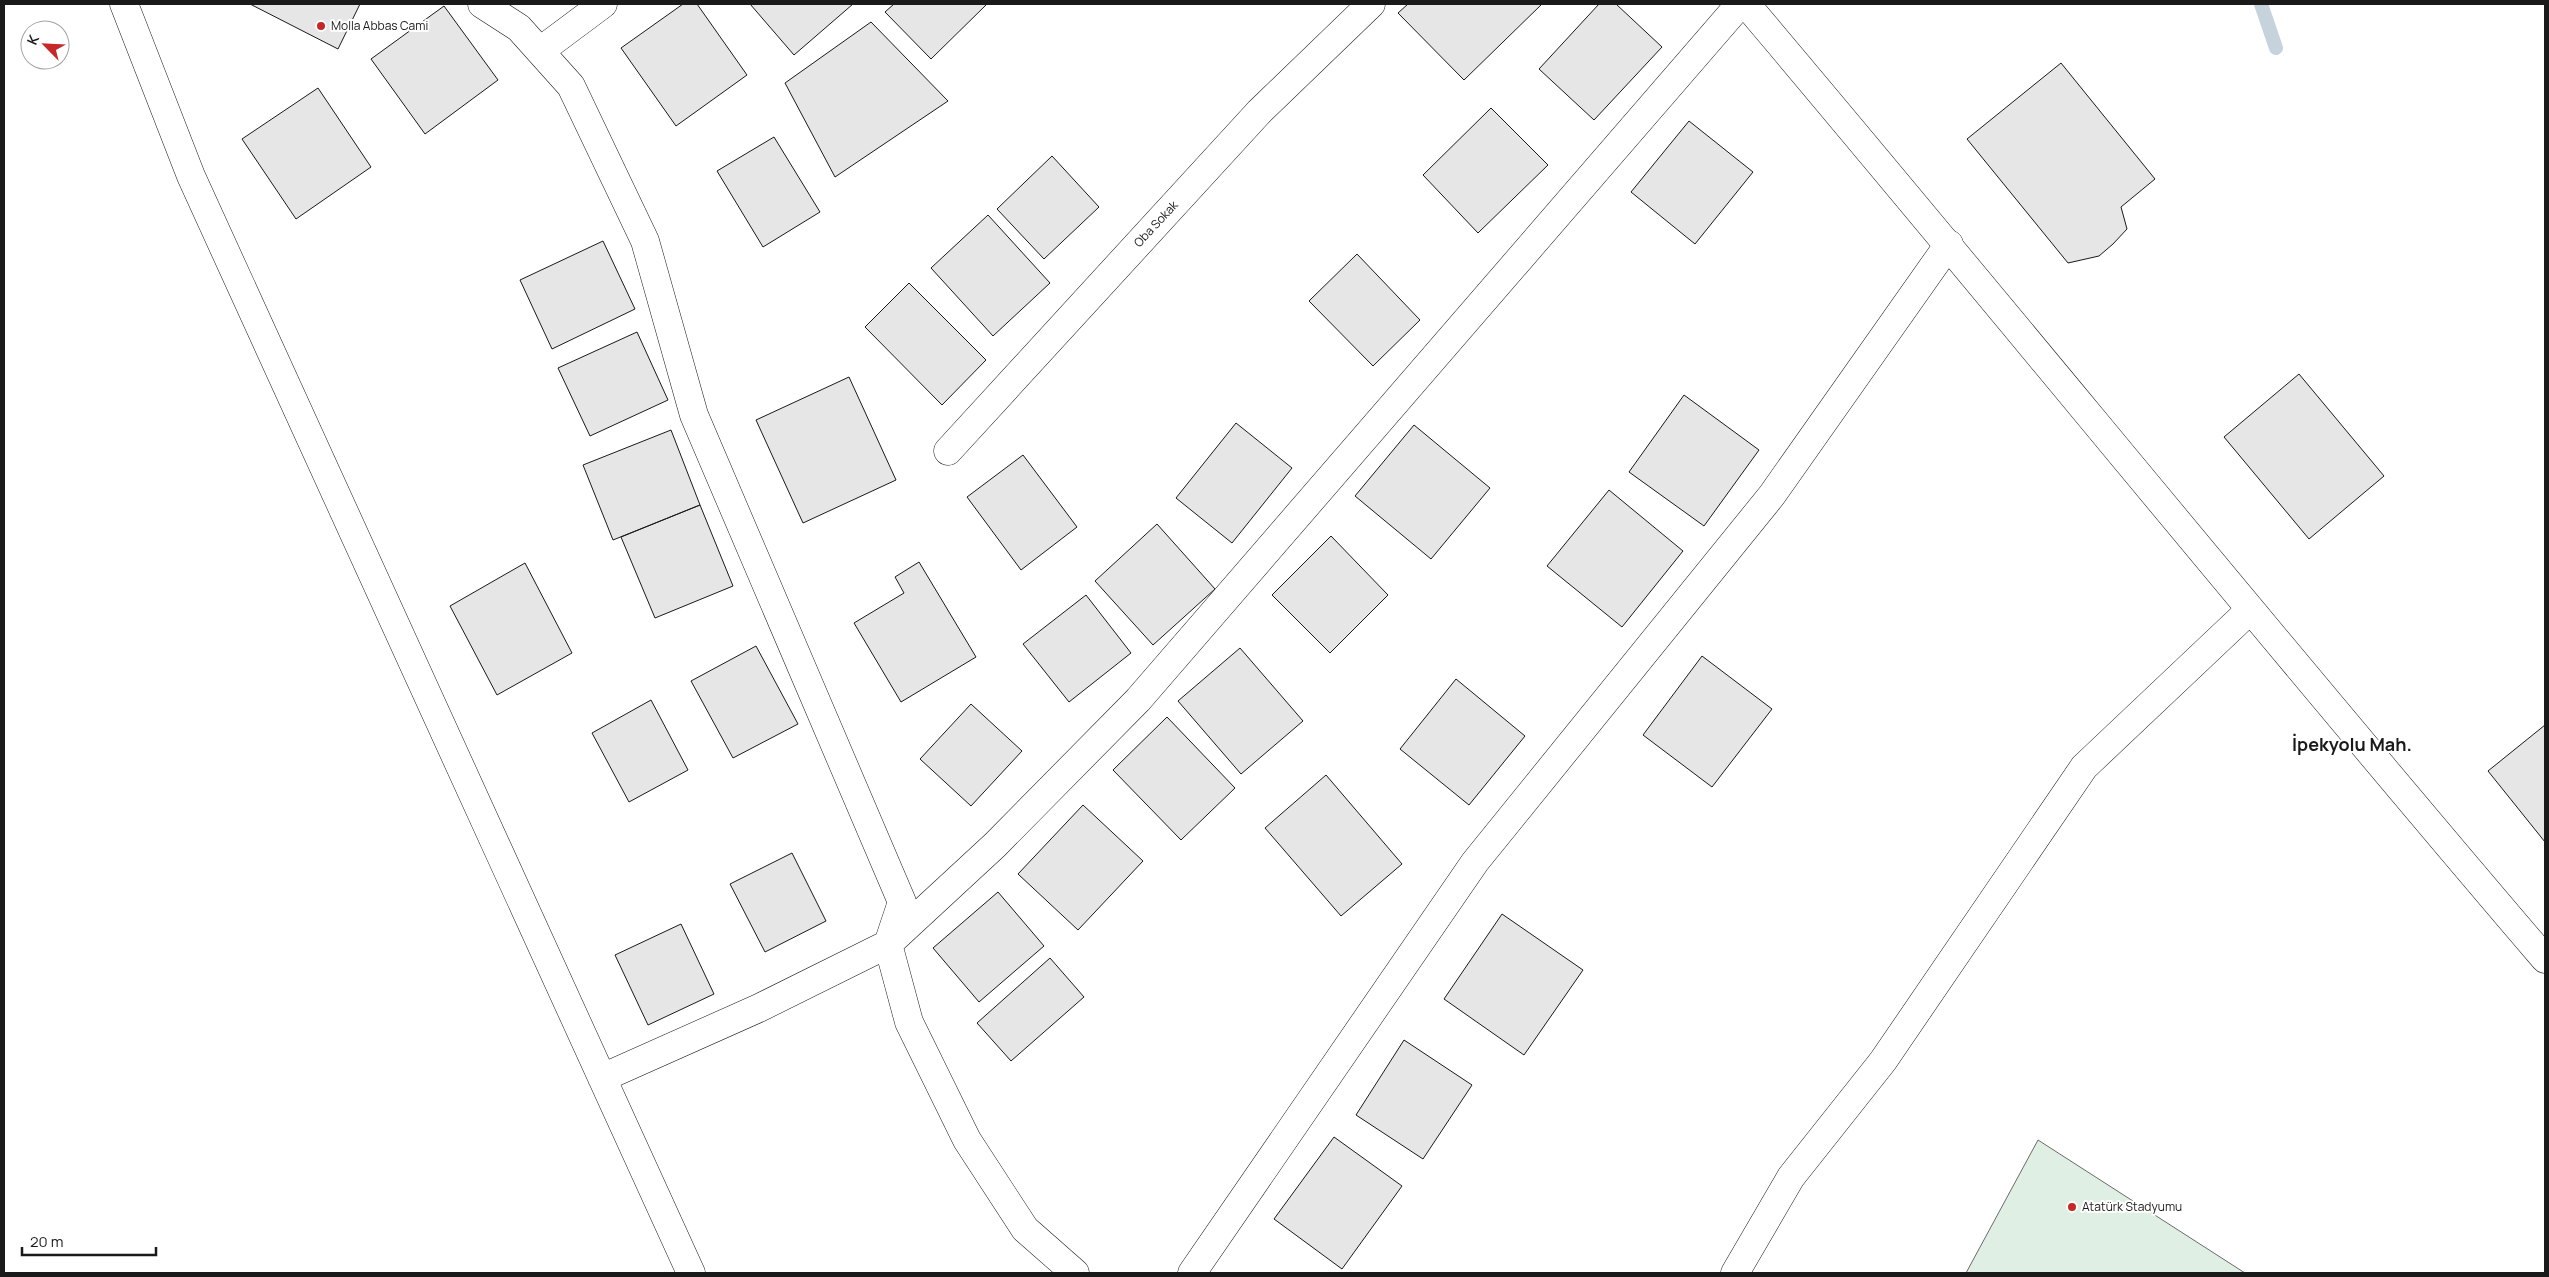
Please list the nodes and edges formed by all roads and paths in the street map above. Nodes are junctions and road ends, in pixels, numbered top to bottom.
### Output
1 (124, 4) edge
2 (482, 4) edge
3 (604, 4) edge
4 (1371, 4) edge
5 (1740, 4) edge
6 (1746, 4) edge
7 (540, 51) junction
8 (1949, 244) junction
9 (948, 451) dead end
10 (2250, 610) junction
11 (2359, 742) junction
12 (888, 944) junction
13 (2545, 959) edge
14 (2545, 979) edge
15 (602, 1078) junction
16 (691, 1273) edge
17 (1075, 1273) edge
18 (1192, 1273) edge
19 (1735, 1273) edge

1 - 15 street
2 - 7 street
3 - 7 street
4 - 9 street, Oba Sokak
5 - 12 street
6 - 8 street
7 - 12 street
8 - 10 street
8 - 18 street
10 - 11 street
10 - 19 street
11 - 13 street
11 - 14 street
12 - 15 street
12 - 17 street
15 - 16 street

